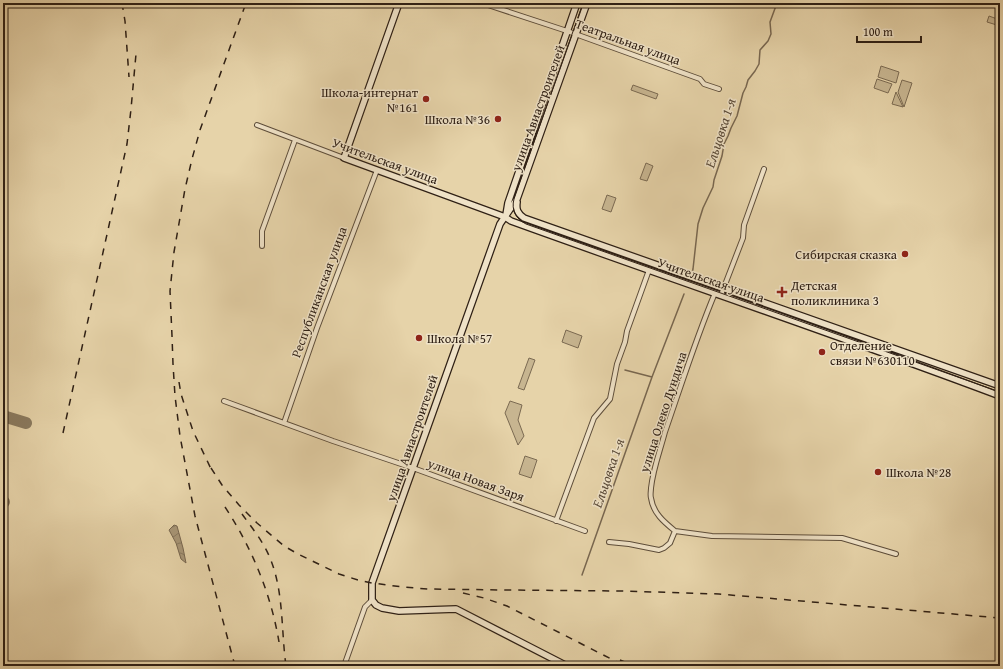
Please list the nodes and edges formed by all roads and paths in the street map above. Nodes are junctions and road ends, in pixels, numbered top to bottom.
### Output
1 (399, 3) edge
2 (482, 3) edge
3 (577, 3) edge
4 (587, 3) edge
5 (567, 32) junction
6 (576, 35) junction
7 (719, 89) dead end
8 (256, 126) dead end
9 (296, 140) junction
10 (344, 158) junction
11 (764, 169) dead end
12 (377, 170) junction
13 (517, 199) junction
14 (520, 215) junction
15 (505, 217) junction
16 (262, 246) dead end
17 (649, 270) junction
18 (723, 289) junction
19 (714, 293) junction
20 (721, 295) junction
21 (1000, 386) edge
22 (1000, 396) edge
23 (224, 401) dead end
24 (284, 423) junction
25 (413, 468) junction
26 (556, 521) junction
27 (585, 531) dead end
28 (675, 532) junction
29 (609, 542) dead end
30 (896, 554) dead end
31 (372, 600) junction
32 (344, 666) edge
33 (567, 666) edge

1 - 10 main road
2 - 5 street, Театральная улица
3 - 5 main road, улица Авиастроителей
4 - 6 main road, улица Авиастроителей
5 - 6 street, Театральная улица
5 - 15 main road, улица Авиастроителей
6 - 7 street, Театральная улица
6 - 13 main road, улица Авиастроителей
8 - 9 street, Учительская улица
9 - 10 street, Учительская улица
9 - 16 street
10 - 12 main road, Учительская улица
11 - 18 street
12 - 15 main road, Учительская улица
12 - 24 street, Республиканская улица
13 - 14 main road
13 - 15 main road, улица Авиастроителей
14 - 15 main road, Учительская улица
14 - 18 main road, Учительская улица
15 - 17 main road, Учительская улица
15 - 25 main road, улица Авиастроителей
17 - 19 main road, Учительская улица
17 - 26 street
18 - 20 street
18 - 21 main road, Учительская улица
19 - 20 main road, Учительская улица
19 - 28 street, улица Олеко Дундича
20 - 22 main road, Учительская улица
23 - 24 street, улица Новая Заря
24 - 25 street, улица Новая Заря
25 - 26 street, улица Новая Заря
25 - 31 main road, улица Авиастроителей
26 - 27 street, улица Новая Заря
28 - 29 street
28 - 30 street
31 - 32 street, улица Авиастроителей
31 - 33 main road

